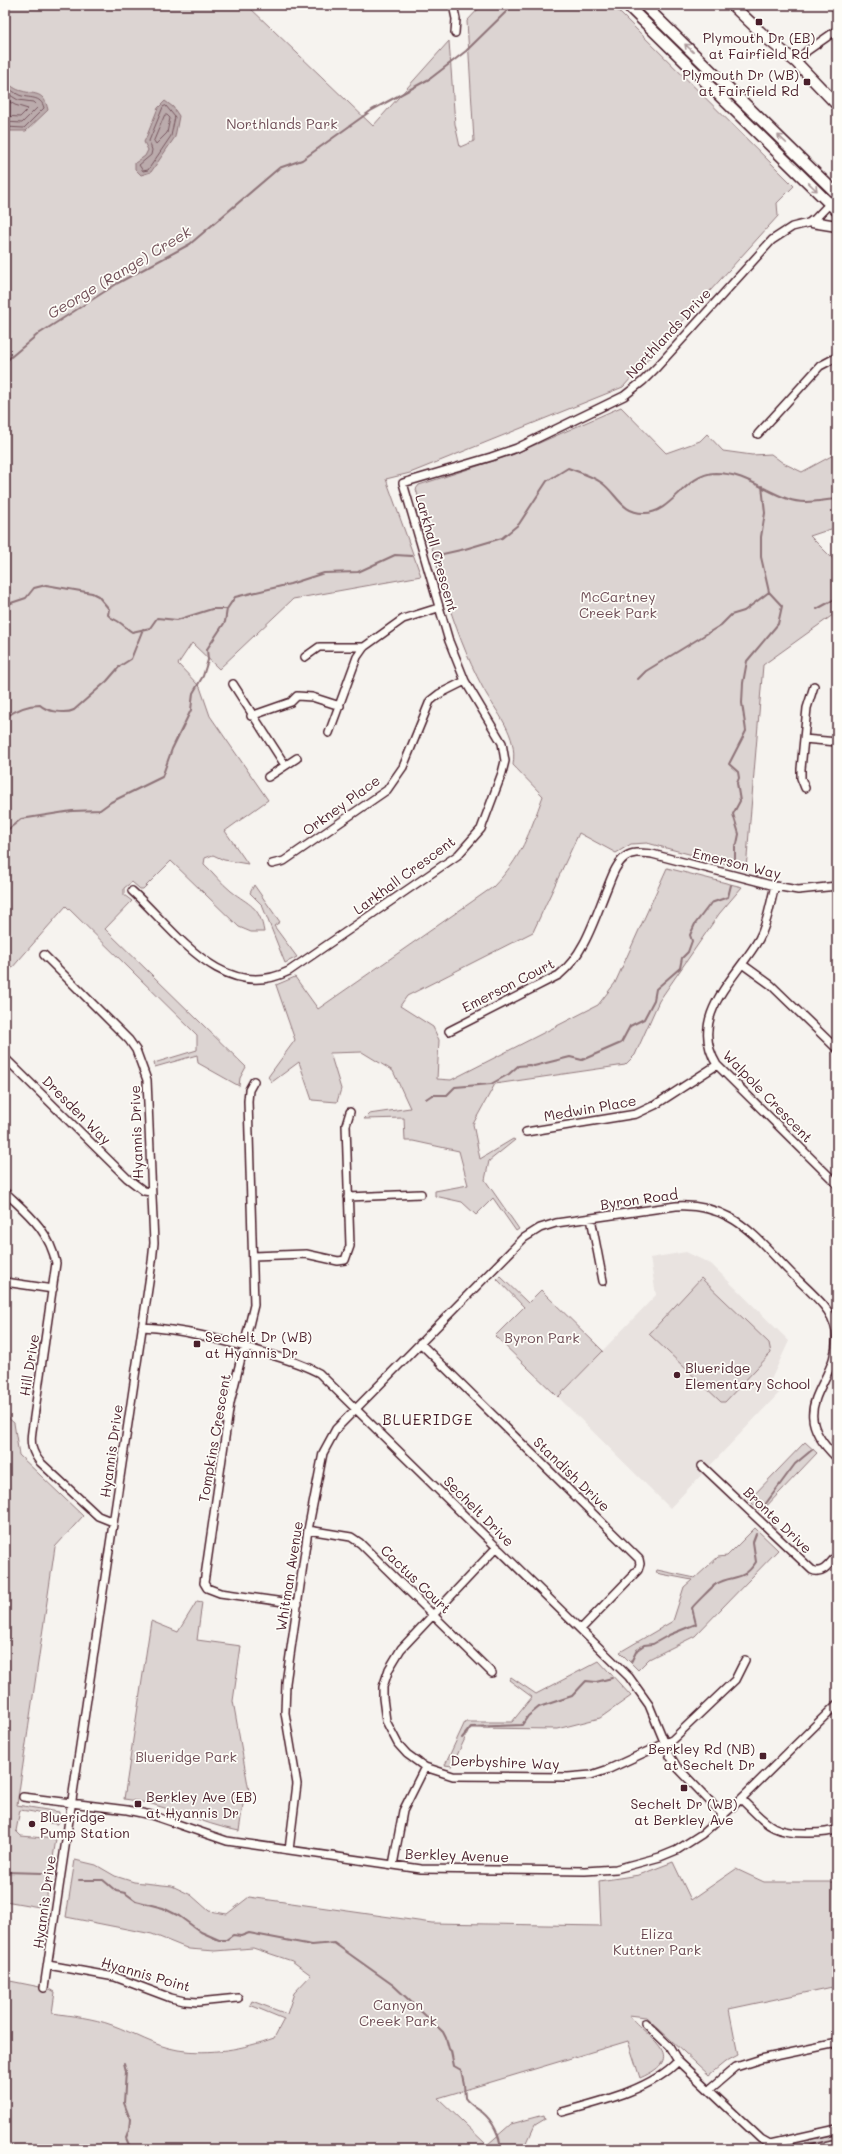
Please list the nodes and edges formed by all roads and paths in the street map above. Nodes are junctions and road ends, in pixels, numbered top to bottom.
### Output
1 (453, 5) edge
2 (627, 5) edge
3 (644, 5) edge
4 (732, 5) edge
5 (837, 30) edge
6 (455, 33) dead end
7 (796, 62) junction
8 (837, 105) edge
9 (837, 195) edge
10 (833, 207) edge
11 (812, 222) junction
12 (837, 226) edge
13 (837, 356) edge
14 (758, 434) dead end
15 (403, 483) joint
16 (438, 608) junction
17 (364, 647) junction
18 (305, 657) dead end
19 (465, 681) junction
20 (233, 684) dead end
21 (814, 686) dead end
22 (340, 706) junction
23 (252, 716) junction
24 (329, 733) dead end
25 (804, 739) junction
26 (837, 742) edge
27 (297, 758) dead end
28 (285, 765) junction
29 (268, 777) dead end
30 (805, 788) dead end
31 (631, 854) joint
32 (272, 864) dead end
33 (774, 886) junction
34 (837, 886) edge
35 (132, 891) dead end
36 (44, 955) dead end
37 (742, 964) junction
38 (449, 1030) dead end
39 (837, 1049) edge
40 (5, 1058) edge
41 (717, 1065) junction
42 (254, 1081) dead end
43 (350, 1112) dead end
44 (526, 1132) dead end
45 (837, 1184) edge
46 (5, 1192) edge
47 (151, 1192) junction
48 (421, 1194) dead end
49 (348, 1197) junction
50 (591, 1218) junction
51 (253, 1256) junction
52 (602, 1281) dead end
53 (5, 1282) edge
54 (53, 1289) junction
55 (142, 1327) junction
56 (420, 1343) junction
57 (245, 1347) junction
58 (356, 1408) junction
59 (837, 1458) edge
60 (702, 1466) dead end
61 (113, 1522) junction
62 (308, 1530) junction
63 (497, 1547) junction
64 (837, 1555) edge
65 (298, 1604) junction
66 (433, 1613) junction
67 (581, 1630) junction
68 (744, 1660) dead end
69 (492, 1673) dead end
70 (837, 1704) edge
71 (666, 1744) junction
72 (425, 1767) junction
73 (23, 1797) dead end
74 (741, 1799) junction
75 (72, 1803) junction
76 (724, 1816) junction
77 (837, 1829) edge
78 (289, 1850) junction
79 (394, 1865) junction
80 (48, 1965) junction
81 (44, 1988) dead end
82 (238, 1998) dead end
83 (645, 2023) dead end
84 (837, 2043) edge
85 (678, 2062) junction
86 (709, 2090) junction
87 (562, 2112) dead end
88 (837, 2129) edge
89 (837, 2143) edge
90 (771, 2146) edge
91 (812, 2149) edge

1 - 6 street
2 -> 10 main road
9 -> 3 main road
4 - 7 main road
5 - 7 street
7 - 8 main road
9 - 10 street
10 - 11 street
11 - 12 main road
11 - 15 street, Northlands Drive
13 - 14 street
15 - 16 street, Larkhall Crescent
16 - 17 street
16 - 19 street, Larkhall Crescent
17 - 18 street
17 - 22 street
19 - 32 street, Orkney Place
19 - 35 street, Larkhall Crescent
20 - 23 street
21 - 25 street
22 - 23 street
22 - 24 street
23 - 28 street
25 - 26 street
25 - 30 street
27 - 28 street
28 - 29 street
31 - 33 street, Emerson Way
31 - 38 street, Emerson Court
33 - 34 street, Emerson Way
33 - 37 street, Walpole Crescent
36 - 47 street, Hyannis Drive
37 - 39 street
37 - 41 street, Walpole Crescent
40 - 47 street, Dresden Way
41 - 44 street, Medwin Place
41 - 45 street, Walpole Crescent
42 - 51 street, Tompkins Crescent
43 - 49 street
46 - 54 street, Hill Drive
47 - 55 street, Hyannis Drive
48 - 49 street
49 - 51 street
50 - 52 street
50 - 56 street, Byron Road
50 - 59 street, Byron Road
51 - 57 street, Tompkins Crescent
53 - 54 street
54 - 61 street, Hill Drive
55 - 57 street, Sechelt Drive
55 - 61 street, Hyannis Drive
56 - 58 street, Whitman Avenue
56 - 67 street, Standish Drive
57 - 58 street, Sechelt Drive
57 - 65 street, Tompkins Crescent
58 - 62 street, Whitman Avenue
58 - 63 street, Sechelt Drive
60 - 64 street, Bronte Drive
61 - 75 street, Hyannis Drive
62 - 65 street, Whitman Avenue
62 - 66 street, Cactus Court
63 - 66 street, Derbyshire Way
63 - 67 street, Sechelt Drive
65 - 78 street, Whitman Avenue
66 - 69 street, Cactus Court
66 - 72 street, Derbyshire Way
67 - 71 street, Sechelt Drive
68 - 71 street, Derbyshire Way
70 - 74 street, Berkley Avenue
71 - 72 street, Derbyshire Way
71 - 76 street, Sechelt Drive
72 - 79 street
73 - 75 street, Berkley Avenue
74 - 76 street, Berkley Avenue
74 - 77 street
75 - 78 street, Berkley Avenue
75 - 80 street, Hyannis Drive
76 - 79 street, Berkley Avenue
78 - 79 street, Berkley Avenue
80 - 81 street, Hyannis Drive
80 - 82 street, Hyannis Point
83 - 85 street
84 - 86 street
85 - 86 street
85 - 87 street
86 - 90 street
88 - 90 street
89 - 91 street

